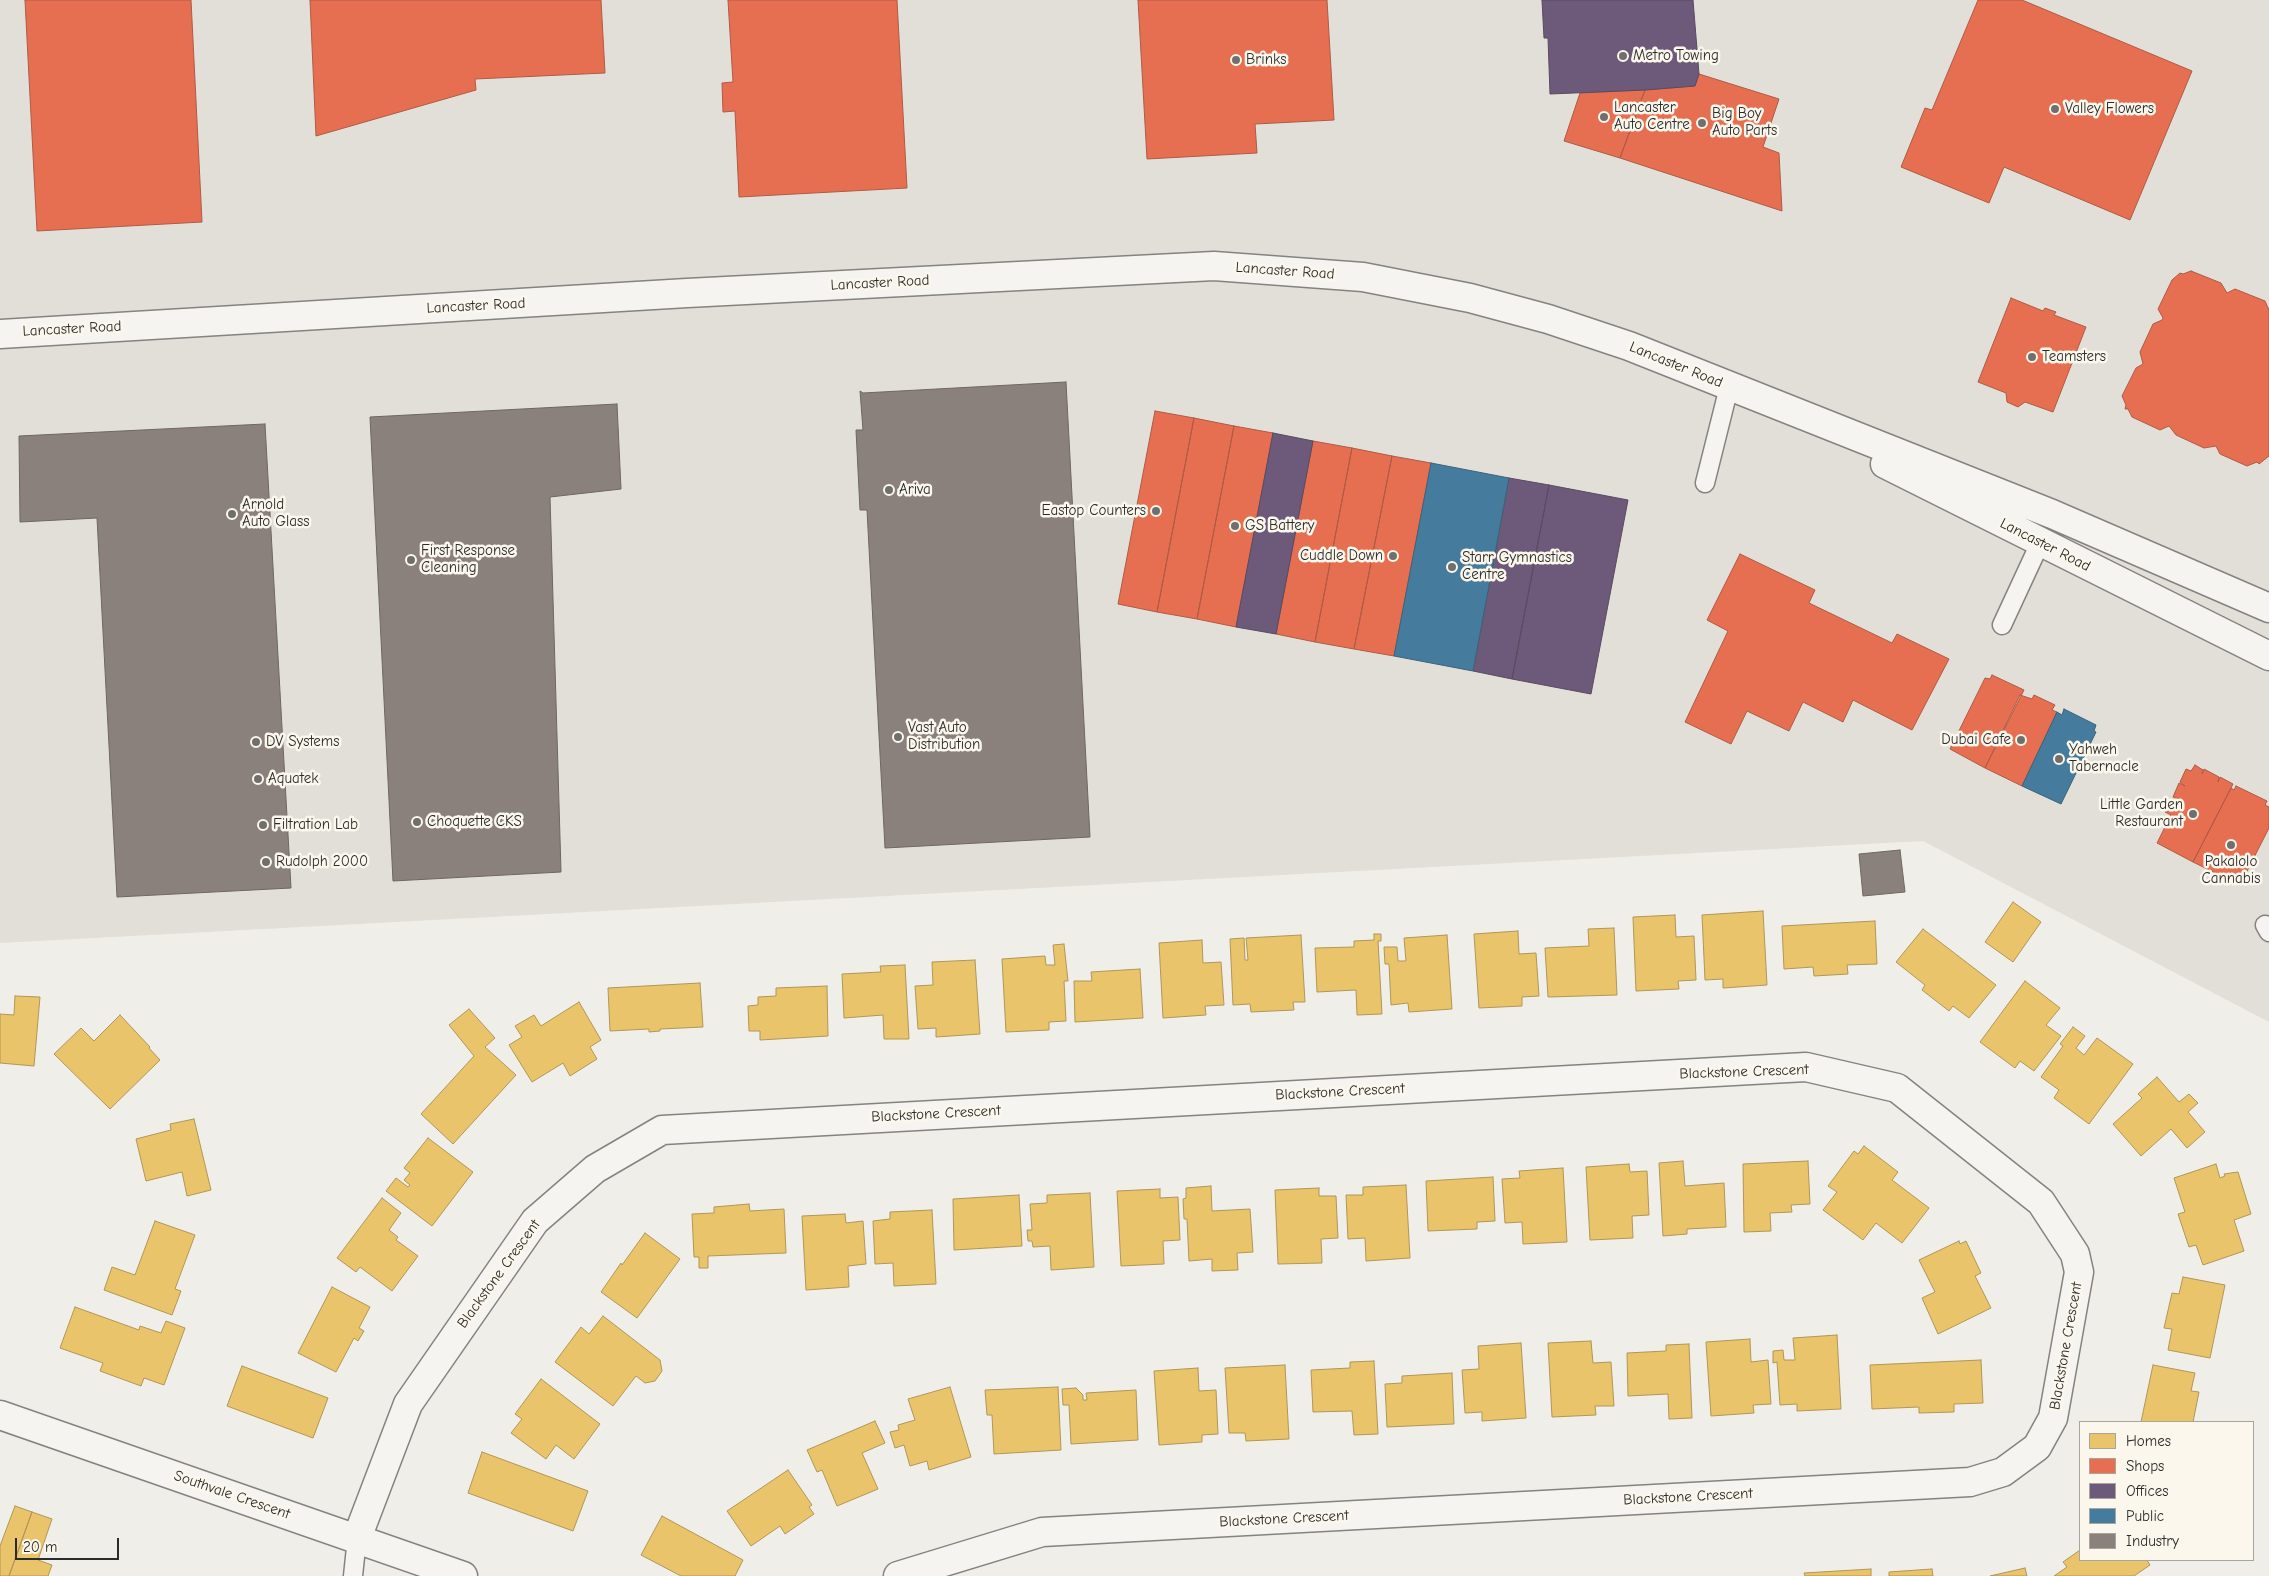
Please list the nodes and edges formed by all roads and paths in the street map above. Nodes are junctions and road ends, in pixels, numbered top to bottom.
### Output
1 (0, 334) edge
2 (1736, 389) junction
3 (1706, 483) dead end
4 (2052, 514) junction
5 (2040, 543) junction
6 (2269, 608) edge
7 (2002, 625) dead end
8 (2269, 656) edge
9 (0, 1415) edge
10 (357, 1538) junction
11 (353, 1576) edge
12 (463, 1576) edge
13 (898, 1576) edge

1 - 2 street, Lancaster Road
2 - 3 lane
2 - 4 street, Lancaster Road
2 - 5 street, Lancaster Road
4 - 5 street
4 - 6 street, Lancaster Road
5 - 7 lane
5 - 8 street, Lancaster Road
9 - 10 street, Southvale Crescent
10 - 11 lane
10 - 12 street, Southvale Crescent
10 - 13 street, Blackstone Crescent

